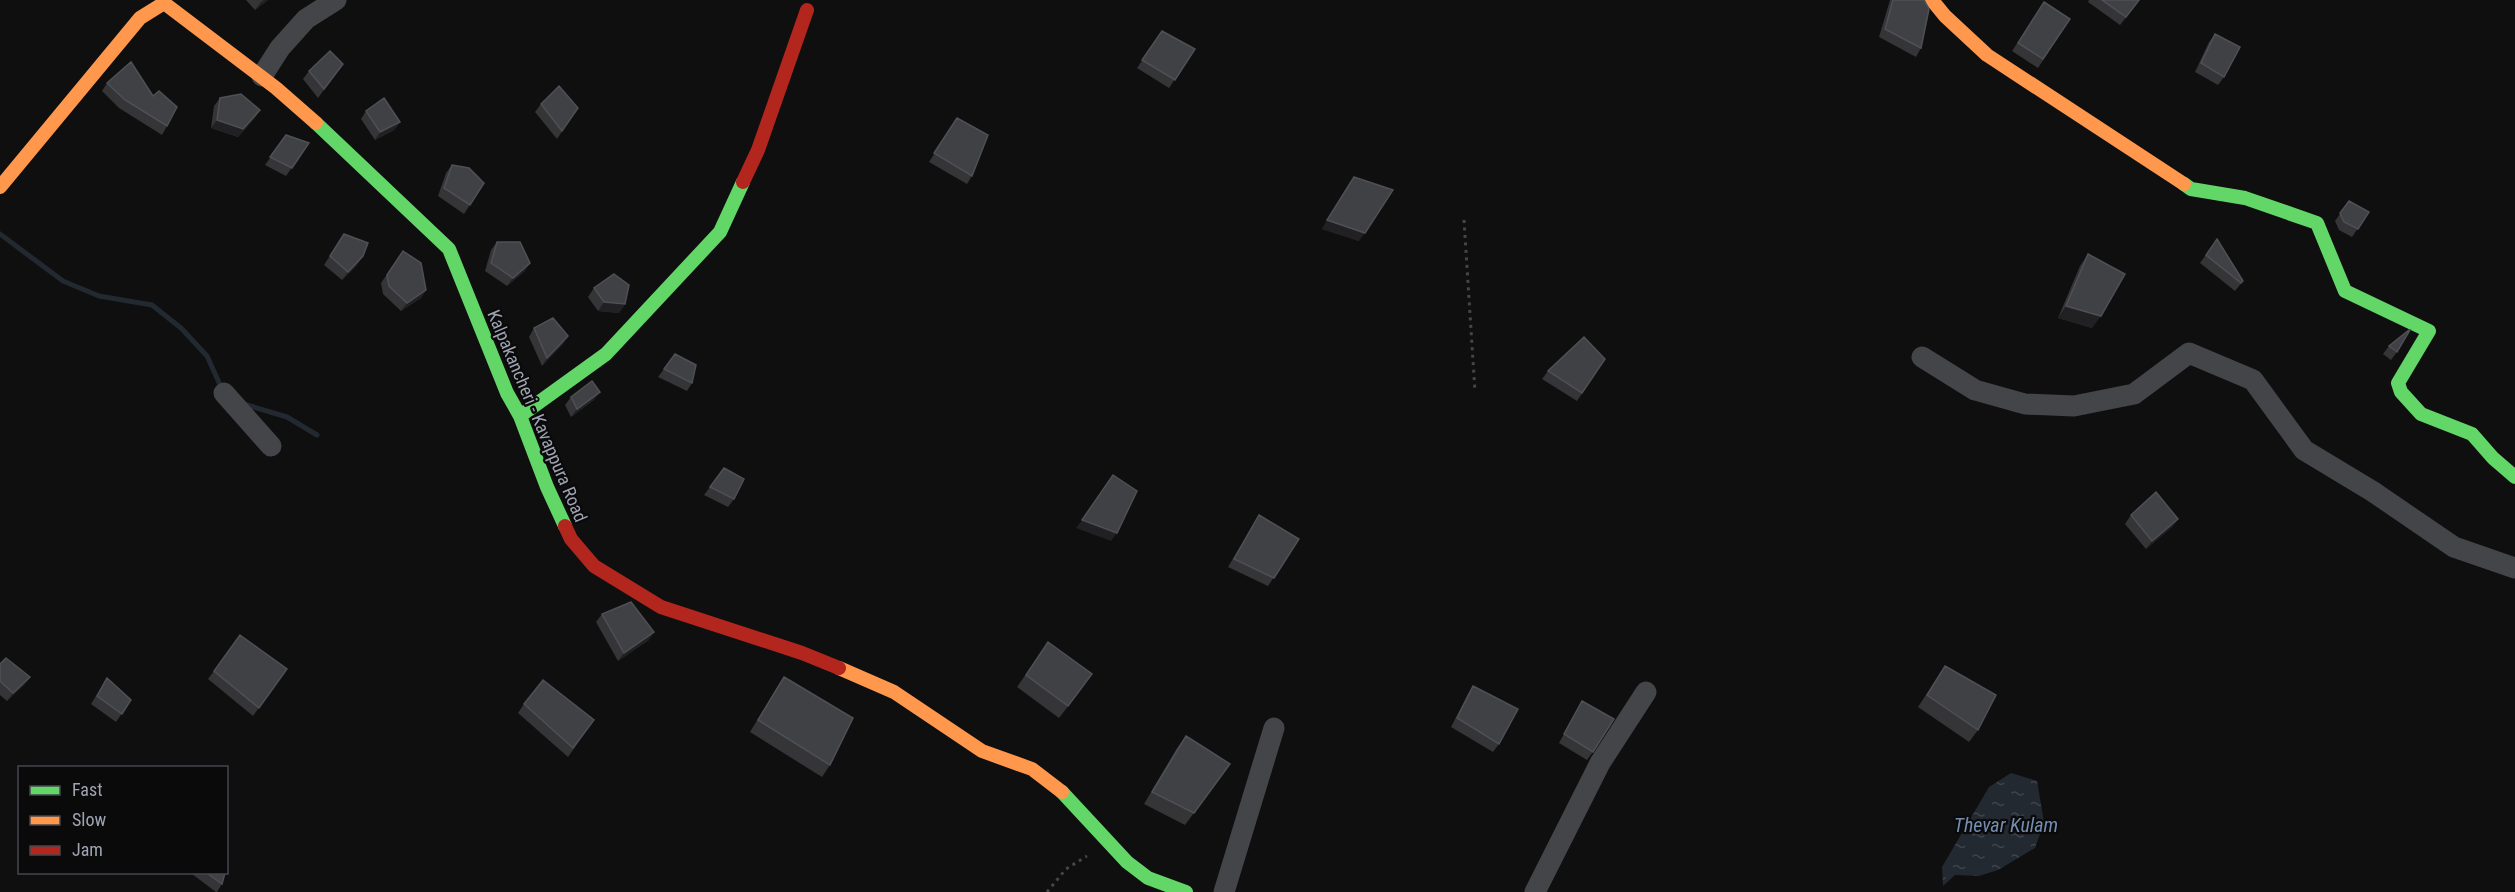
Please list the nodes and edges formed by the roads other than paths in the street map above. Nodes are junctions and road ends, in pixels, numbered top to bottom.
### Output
1 (336, 0) edge
2 (1932, 0) edge
3 (165, 2) edge
4 (807, 10) dead end
5 (262, 76) junction
6 (0, 187) edge
7 (1922, 357) dead end
8 (224, 393) dead end
9 (520, 416) junction
10 (271, 446) dead end
11 (2515, 477) edge
12 (2515, 567) edge
13 (1646, 692) dead end
14 (1274, 728) dead end
15 (1186, 892) edge
16 (1224, 892) edge
17 (1535, 892) edge

1 - 5 street
2 - 11 street
3 - 5 street, Kalpakancheri - Kavappura Road
3 - 6 street, Kalpakancheri - Kavappura Road
4 - 9 street
5 - 9 street, Kalpakancheri - Kavappura Road
7 - 12 street
8 - 10 street
9 - 15 street, Kalpakancheri - Kavappura Road
13 - 17 street
14 - 16 street

